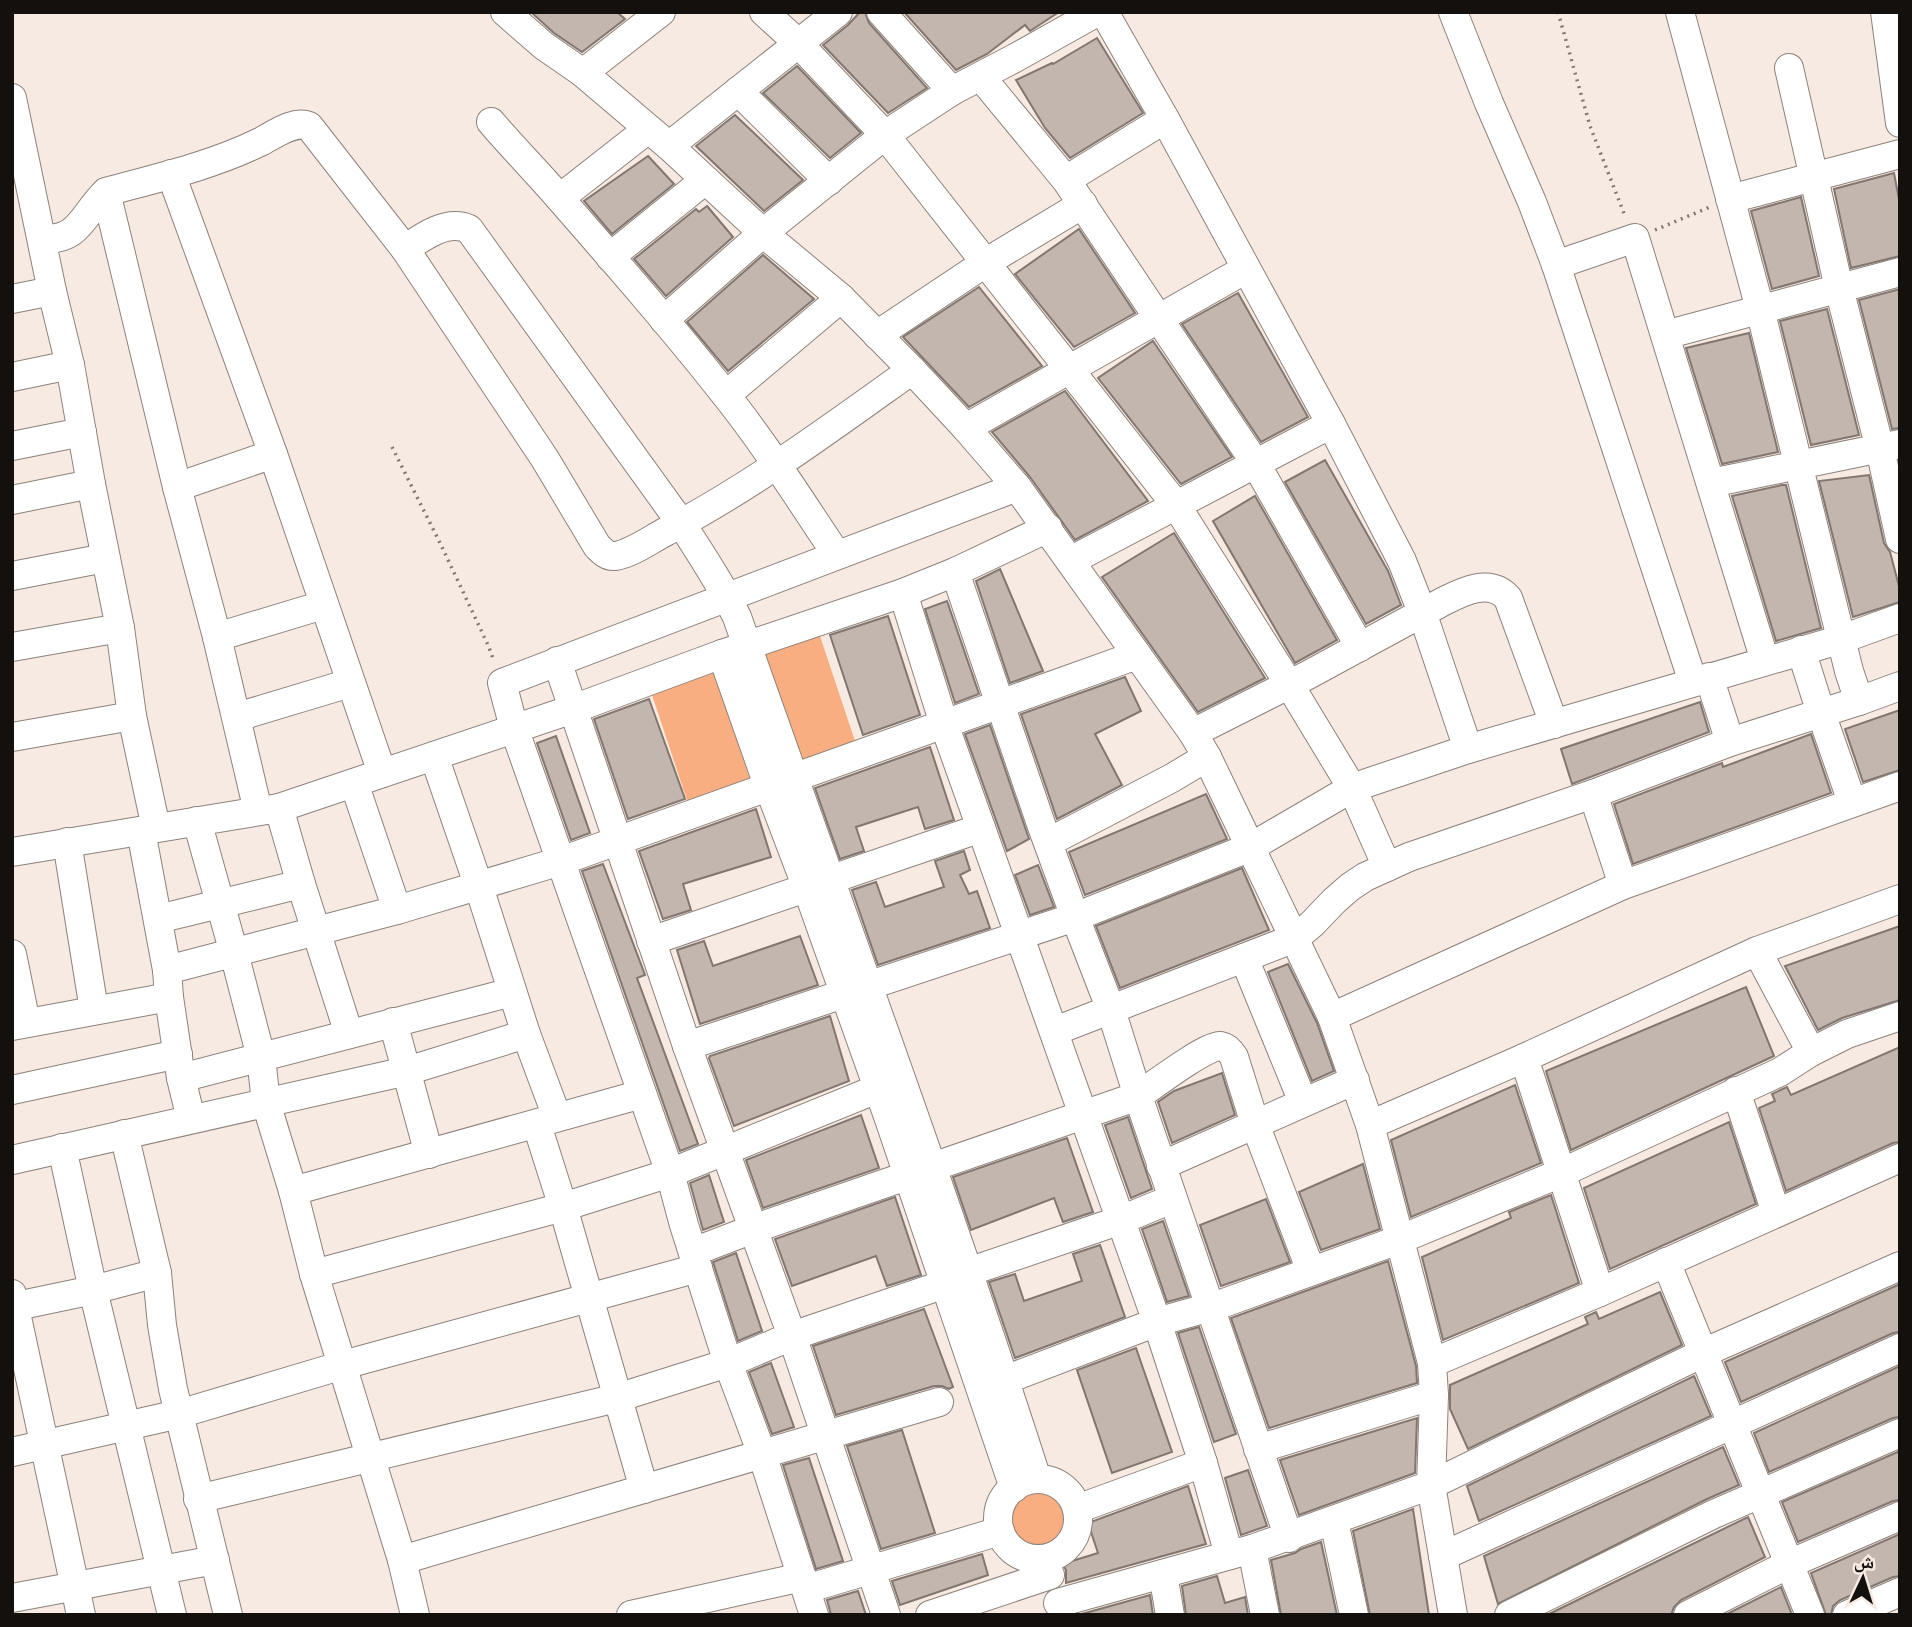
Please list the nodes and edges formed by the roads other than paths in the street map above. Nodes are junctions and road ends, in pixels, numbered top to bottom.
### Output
1 (505, 12) edge
2 (661, 12) edge
3 (764, 12) edge
4 (838, 12) edge
5 (881, 12) edge
6 (1097, 12) edge
7 (1104, 12) edge
8 (1453, 12) edge
9 (1679, 12) edge
10 (1885, 12) edge
11 (798, 43) junction
12 (1789, 68) dead end
13 (583, 73) junction
14 (981, 77) junction
15 (738, 91) junction
16 (952, 91) junction
17 (12, 98) edge
18 (1166, 119) junction
19 (491, 122) dead end
20 (1900, 123) edge
21 (885, 135) junction
22 (659, 138) junction
23 (1900, 154) edge
24 (170, 174) junction
25 (1815, 176) junction
26 (705, 180) junction
27 (1066, 180) junction
28 (829, 181) junction
29 (106, 192) junction
30 (560, 198) junction
31 (1730, 198) junction
32 (23, 200) edge
33 (1083, 204) junction
34 (764, 233) junction
35 (43, 238) junction
36 (405, 249) junction
37 (610, 257) junction
38 (985, 263) junction
39 (1556, 265) junction
40 (1246, 269) junction
41 (1900, 272) edge
42 (1839, 288) junction
43 (52, 291) junction
44 (841, 298) junction
45 (12, 299) edge
46 (1760, 309) junction
47 (1159, 319) junction
48 (664, 320) junction
49 (877, 335) junction
50 (1665, 335) junction
51 (70, 365) junction
52 (1070, 369) junction
53 (912, 370) junction
54 (12, 377) edge
55 (726, 394) junction
56 (1331, 424) junction
57 (966, 428) junction
58 (82, 432) junction
59 (12, 446) edge
60 (1890, 446) edge
61 (273, 454) junction
62 (1256, 464) junction
63 (1798, 465) junction
64 (777, 466) junction
65 (1711, 483) junction
66 (91, 484) junction
67 (177, 486) junction
68 (1017, 487) junction
69 (12, 500) edge
70 (1176, 505) junction
71 (681, 523) junction
72 (1048, 528) junction
73 (1900, 539) edge
74 (837, 555) junction
75 (105, 558) junction
76 (1070, 561) junction
77 (955, 572) junction
78 (12, 576) edge
79 (903, 593) junction
80 (727, 597) junction
81 (323, 605) junction
82 (1422, 612) junction
83 (1900, 618) edge
84 (120, 628) junction
85 (217, 637) junction
86 (1842, 639) junction
87 (1360, 646) junction
88 (12, 648) edge
89 (735, 650) junction
90 (1801, 650) junction
91 (1137, 655) junction
92 (557, 661) junction
93 (1765, 661) junction
94 (1701, 680) junction
95 (350, 683) junction
96 (1289, 684) junction
97 (1900, 686) edge
98 (1859, 701) junction
99 (1000, 704) junction
100 (573, 709) junction
101 (1821, 713) junction
102 (132, 716) junction
103 (237, 717) junction
104 (944, 724) junction
105 (1554, 724) junction
106 (514, 728) junction
107 (12, 737) edge
108 (1730, 742) junction
109 (1200, 745) junction
110 (1468, 749) junction
111 (434, 756) junction
112 (382, 773) junction
113 (795, 778) junction
114 (354, 783) junction
115 (1900, 786) edge
116 (769, 788) junction
117 (1352, 788) junction
118 (1593, 794) junction
119 (1852, 802) junction
120 (269, 810) junction
121 (197, 821) junction
122 (981, 828) junction
123 (148, 829) junction
124 (617, 840) junction
125 (67, 842) junction
126 (1049, 842) junction
127 (1251, 846) junction
128 (12, 852) edge
129 (561, 861) junction
130 (1387, 867) junction
131 (301, 884) junction
132 (818, 884) junction
133 (1623, 884) junction
134 (480, 887) junction
135 (1900, 899) edge
136 (220, 905) junction
137 (397, 910) junction
138 (1075, 917) junction
139 (158, 919) junction
140 (317, 932) junction
141 (1020, 935) junction
142 (1295, 938) junction
143 (651, 941) junction
144 (1757, 951) junction
145 (234, 953) junction
146 (12, 954) edge
147 (1244, 958) junction
148 (168, 983) junction
149 (856, 990) junction
150 (512, 992) junction
151 (94, 1010) junction
152 (1111, 1010) junction
153 (1900, 1016) edge
154 (1332, 1017) junction
155 (393, 1023) junction
156 (19, 1025) edge
157 (1055, 1031) junction
158 (349, 1034) junction
159 (526, 1034) junction
160 (687, 1046) junction
161 (1811, 1052) junction
162 (261, 1057) junction
163 (1524, 1058) junction
164 (180, 1066) junction
165 (407, 1071) junction
166 (1355, 1080) junction
167 (877, 1089) junction
168 (12, 1090) edge
169 (1736, 1091) junction
170 (642, 1094) junction
171 (1138, 1096) junction
172 (1303, 1102) junction
173 (266, 1103) junction
174 (1083, 1116) junction
175 (191, 1119) junction
176 (547, 1121) junction
177 (1255, 1124) junction
178 (1370, 1125) junction
179 (124, 1134) junction
180 (62, 1148) junction
181 (726, 1150) junction
182 (429, 1154) junction
183 (1900, 1158) edge
184 (12, 1160) edge
185 (1161, 1166) junction
186 (920, 1171) junction
187 (670, 1173) junction
188 (1561, 1173) junction
189 (293, 1191) junction
190 (1172, 1199) junction
191 (563, 1207) junction
192 (1776, 1213) junction
193 (1121, 1220) junction
194 (753, 1229) junction
195 (1401, 1239) junction
196 (695, 1260) junction
197 (1666, 1262) junction
198 (1900, 1266) edge
199 (1311, 1271) junction
200 (157, 1273) junction
201 (314, 1273) junction
202 (956, 1278) junction
203 (93, 1290) junction
204 (1600, 1292) junction
205 (588, 1298) junction
206 (13, 1302) edge
207 (1209, 1307) junction
208 (1157, 1322) junction
209 (792, 1336) junction
210 (1900, 1348) edge
211 (1703, 1353) junction
212 (728, 1363) junction
213 (1432, 1363) junction
214 (343, 1365) junction
215 (993, 1385) junction
216 (1434, 1395) junction
217 (617, 1398) junction
218 (939, 1402) dead end
219 (179, 1414) junction
220 (1732, 1424) junction
221 (125, 1426) junction
222 (1900, 1433) edge
223 (826, 1435) junction
224 (45, 1444) junction
225 (1258, 1449) junction
226 (12, 1452) edge
227 (762, 1454) junction
228 (372, 1458) junction
229 (1203, 1464) junction
230 (1025, 1484) junction
231 (1431, 1485) junction
232 (644, 1489) junction
233 (1761, 1495) junction
234 (198, 1499) junction
235 (1077, 1509) junction
236 (1900, 1516) edge
237 (1334, 1521) junction
238 (1000, 1531) junction
239 (1289, 1538) junction
240 (1241, 1552) junction
241 (1443, 1556) junction
242 (215, 1560) junction
243 (402, 1560) junction
244 (1789, 1564) junction
245 (1048, 1567) junction
246 (870, 1569) junction
247 (163, 1570) junction
248 (1163, 1574) junction
249 (74, 1587) junction
250 (1900, 1592) edge
251 (807, 1594) edge
252 (12, 1598) edge
253 (689, 1609) edge
254 (1059, 1609) edge
255 (81, 1615) edge
256 (172, 1615) edge
257 (228, 1615) edge
258 (415, 1615) edge
259 (631, 1615) edge
260 (886, 1615) edge
261 (930, 1615) edge
262 (1170, 1615) edge
263 (1265, 1615) edge
264 (1354, 1615) edge
265 (1453, 1615) edge
266 (1509, 1615) edge
267 (1688, 1615) edge
268 (1810, 1615) edge
269 (1847, 1615) edge

1 - 13 street
2 - 13 street
3 - 11 street
4 - 11 street
5 - 16 street
6 - 14 street
7 - 18 street
8 - 39 street
9 - 31 street
10 - 20 street
11 - 15 street
11 - 21 street
12 - 25 street
13 - 22 street
14 - 16 street
14 - 27 street
15 - 22 street
15 - 28 street
16 - 21 street
17 - 32 street
18 - 27 street
18 - 40 street
19 - 30 street
21 - 28 street
21 - 38 street
22 - 26 street
22 - 30 street
23 - 25 street
24 - 29 street
24 - 36 street
24 - 61 street
25 - 31 street
25 - 42 street
26 - 34 street
26 - 37 street
27 - 33 street
28 - 34 street
29 - 35 street
29 - 67 street
30 - 37 street
31 - 46 street
32 - 35 street
33 - 38 street
33 - 47 street
34 - 44 street
34 - 48 street
35 - 43 street
36 - 71 street
36 - 71 street
37 - 48 street
38 - 49 street
38 - 52 street
39 - 50 street
39 - 94 street
40 - 47 street
40 - 56 street
41 - 42 street
42 - 46 street
42 - 60 street
43 - 45 street
43 - 51 street
44 - 49 street
44 - 55 street
46 - 50 street
46 - 63 street
47 - 52 street
47 - 62 street
48 - 55 street
49 - 53 street
50 - 65 street
51 - 54 street
51 - 58 street
52 - 57 street
52 - 70 street
53 - 57 street
53 - 64 street
55 - 64 street
56 - 62 street
56 - 82 street
57 - 68 street
58 - 59 street
58 - 66 street
60 - 63 street
60 - 73 street
61 - 67 street
61 - 81 street
62 - 70 street
62 - 87 street
63 - 65 street
63 - 86 street
64 - 71 street
64 - 74 street
65 - 93 street
66 - 69 street
66 - 75 street
67 - 85 street
68 - 72 street
68 - 74 street
70 - 76 street
70 - 96 street
71 - 80 street
72 - 76 street
72 - 77 street
74 - 80 street
75 - 78 street
75 - 84 street
76 - 91 street
77 - 79 street
77 - 99 street
79 - 89 street
79 - 104 street
80 - 89 street
80 - 92 street
81 - 85 street
81 - 95 street
82 - 87 street
82 - 105 street
82 - 110 street
83 - 86 street
84 - 88 street
84 - 102 street
85 - 103 street
86 - 90 street
86 - 98 street
87 - 96 street
89 - 100 street
89 - 113 street
89 - 116 street
90 - 93 street
90 - 101 street
91 - 99 street
91 - 109 street
92 - 100 street
92 - 106 street
93 - 94 street
94 - 105 street
94 - 108 street
95 - 103 street
95 - 112 street
96 - 109 street
96 - 117 street
97 - 98 street
98 - 101 street
99 - 104 street
99 - 126 street
100 - 106 street
100 - 124 street
101 - 108 street
101 - 119 street
102 - 107 street
102 - 123 street
103 - 120 street
104 - 113 street
104 - 122 street
105 - 110 street
106 - 111 street
106 - 129 street
108 - 118 street
109 - 126 street
109 - 127 street
110 - 117 street
111 - 112 street
111 - 134 street
112 - 114 street
113 - 116 street
113 - 132 street
114 - 120 street
114 - 137 street
115 - 119 street
116 - 124 street
116 - 132 street
117 - 127 street
117 - 130 street
118 - 130 street
118 - 133 street
119 - 133 street
120 - 121 street
120 - 131 street
121 - 123 street
121 - 136 street
122 - 132 street
122 - 141 street
123 - 125 street
123 - 139 street
124 - 129 street
124 - 143 street
125 - 128 street
125 - 151 street
126 - 138 street
127 - 138 street
127 - 142 street
129 - 134 street
129 - 170 street
130 - 142 street
131 - 136 street
131 - 140 street
132 - 143 street
132 - 149 street
133 - 154 street
134 - 137 street
134 - 150 street
135 - 144 street
136 - 139 street
136 - 145 street
137 - 140 street
138 - 141 street
138 - 152 street
139 - 148 street
140 - 145 street
140 - 158 street
141 - 149 street
141 - 157 street
142 - 147 street
142 - 154 street
143 - 160 street
144 - 161 street
144 - 163 street
145 - 148 street
145 - 162 street
146 - 156 street
147 - 152 street
147 - 172 street
148 - 151 street
148 - 164 street
149 - 160 street
149 - 167 street
149 - 186 street
150 - 155 street
150 - 159 street
151 - 156 street
152 - 157 street
152 - 171 street
153 - 161 street
154 - 166 street
155 - 158 street
155 - 165 street
157 - 174 street
158 - 162 street
159 - 165 street
159 - 176 street
160 - 181 street
161 - 169 street
162 - 164 street
162 - 173 street
163 - 178 street
163 - 188 street
164 - 168 street
164 - 175 street
165 - 173 street
165 - 182 street
166 - 172 street
166 - 178 street
167 - 181 street
167 - 186 street
169 - 188 street
169 - 192 street
170 - 176 street
170 - 187 street
171 - 174 street
171 - 177 street
171 - 185 street
172 - 177 street
173 - 175 street
173 - 189 street
174 - 186 street
174 - 193 street
175 - 179 street
176 - 182 street
176 - 191 street
177 - 185 street
177 - 199 street
178 - 195 street
179 - 180 street
179 - 200 street
180 - 184 street
180 - 203 street
181 - 187 street
181 - 194 street
182 - 189 street
183 - 192 street
185 - 190 street
186 - 194 street
186 - 202 street
187 - 191 street
187 - 196 street
188 - 195 street
188 - 204 street
189 - 201 street
190 - 193 street
190 - 207 street
191 - 201 street
191 - 205 street
192 - 197 street
193 - 202 street
193 - 208 street
194 - 196 street
194 - 209 street
195 - 199 street
195 - 213 street
196 - 205 street
196 - 212 street
197 - 204 street
197 - 211 street
198 - 211 street
199 - 207 street
200 - 203 street
200 - 219 street
201 - 214 street
202 - 209 street
202 - 215 street
203 - 206 street
203 - 221 street
204 - 213 street
205 - 214 street
205 - 217 street
206 - 224 street
207 - 208 street
207 - 225 street
208 - 215 street
208 - 229 street
209 - 212 street
209 - 223 street
210 - 220 street
211 - 220 street
211 - 231 street
212 - 217 street
212 - 227 street
213 - 216 street
214 - 219 street
214 - 228 street
215 - 230 street
216 - 225 street
216 - 231 street
217 - 228 street
217 - 232 street
218 - 223 street
219 - 221 street
219 - 234 street
220 - 233 street
220 - 241 street
221 - 224 street
221 - 247 street
222 - 233 street
223 - 227 street
223 - 246 street
224 - 226 street
224 - 249 street
225 - 239 street
227 - 232 street
227 - 251 street
228 - 234 street
228 - 243 street
229 - 235 street
229 - 240 street
230 - 235 street
230 - 238 street
231 - 237 street
231 - 241 street
232 - 243 street
233 - 244 street
233 - 266 street
234 - 242 street
235 - 245 street
236 - 244 street
237 - 239 street
237 - 264 street
238 - 245 street
238 - 246 street
239 - 240 street
240 - 248 street
240 - 263 street
241 - 265 street
242 - 247 street
242 - 257 street
243 - 258 street
244 - 267 street
244 - 268 street
245 - 254 street
245 - 261 street
246 - 251 street
246 - 260 street
247 - 249 street
247 - 256 street
248 - 254 street
248 - 262 street
249 - 252 street
249 - 255 street
250 - 269 street
251 - 253 street
253 - 259 street

